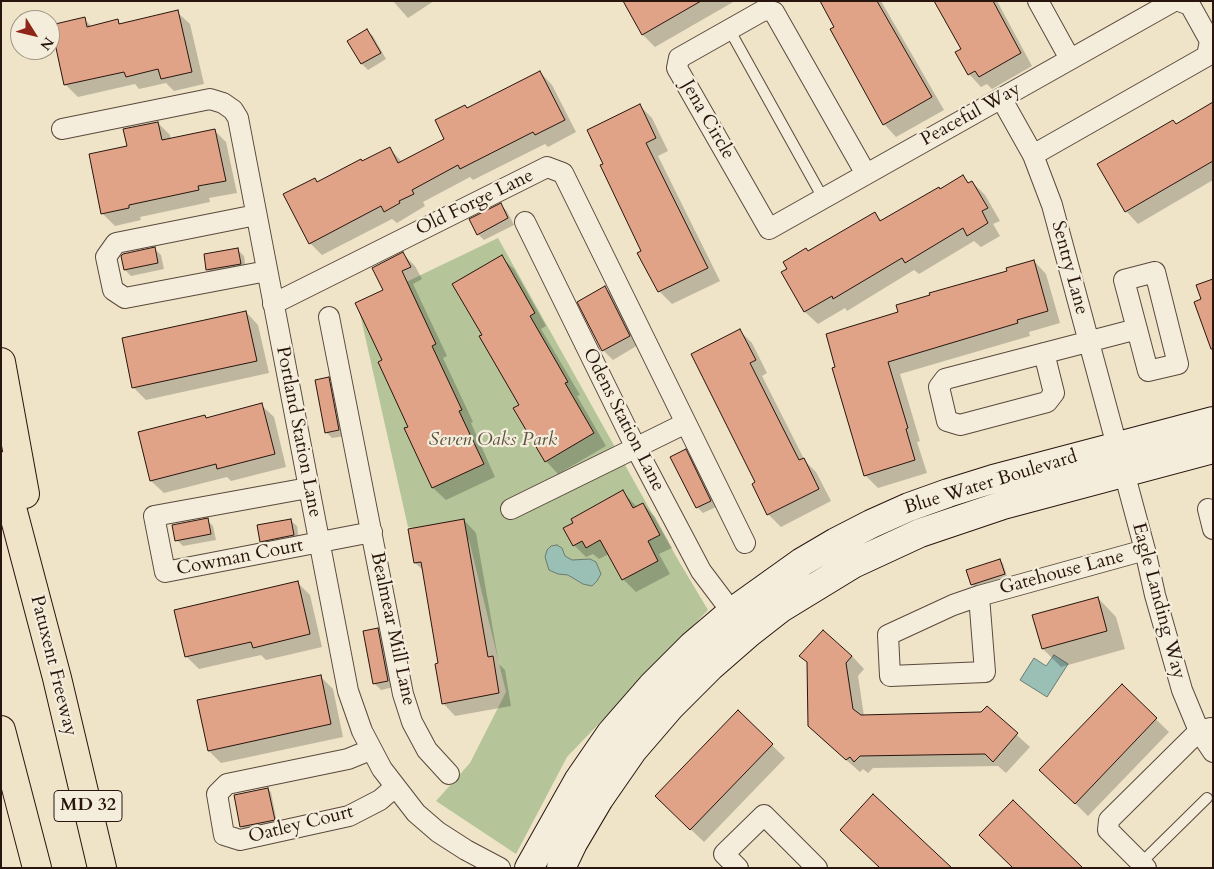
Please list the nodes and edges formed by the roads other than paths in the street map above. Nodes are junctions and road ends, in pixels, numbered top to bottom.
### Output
1 (1174, 1) edge
2 (1179, 1) edge
3 (1046, 4) edge
4 (729, 29) junction
5 (1070, 59) junction
6 (1001, 98) junction
7 (62, 129) dead end
8 (1032, 155) junction
9 (866, 174) junction
10 (823, 198) junction
11 (256, 215) junction
12 (525, 222) dead end
13 (769, 229) joint
14 (267, 271) junction
15 (273, 304) junction
16 (329, 317) dead end
17 (1137, 329) junction
18 (1088, 341) junction
19 (1044, 354) junction
20 (1, 362) edge
21 (1213, 421) edge
22 (686, 423) junction
23 (1116, 446) junction
24 (636, 448) junction
25 (1213, 449) edge
26 (1, 466) edge
27 (1124, 473) junction
28 (308, 488) junction
29 (511, 509) dead end
30 (1208, 509) dead end
31 (1213, 529) edge
32 (372, 532) junction
33 (319, 542) junction
34 (745, 543) dead end
35 (1144, 550) junction
36 (979, 596) junction
37 (732, 612) junction
38 (57, 678) junction
39 (1206, 729) edge
40 (1, 730) edge
41 (370, 750) junction
42 (1213, 752) edge
43 (449, 774) dead end
44 (395, 787) junction
45 (1207, 798) dead end
46 (1144, 866) edge
47 (37, 868) edge
48 (102, 868) edge
49 (500, 868) edge
50 (529, 868) edge
51 (561, 868) edge
52 (738, 868) edge
53 (817, 868) edge

1 - 5 street, Peaceful Way
2 - 8 street
3 - 5 street
4 - 9 street, Jena Circle
4 - 10 lane
4 - 13 street, Jena Circle
5 - 6 street, Peaceful Way
6 - 8 street, Sentry Lane
6 - 9 street, Peaceful Way
7 - 11 street, Portland Station Lane
8 - 18 street, Sentry Lane
9 - 10 street, Peaceful Way
10 - 13 street, Peaceful Way
11 - 14 street, Portland Station Lane
11 - 14 street
12 - 24 street, Odens Station Lane
14 - 15 street, Portland Station Lane
15 - 22 street, Old Forge Lane
15 - 28 street, Portland Station Lane
16 - 32 street, Bealmear Mill Lane
17 - 17 street
17 - 18 street
18 - 19 street
18 - 23 street, Sentry Lane
19 - 19 street
20 - 38 highway
21 - 23 street, Blue Water Boulevard
22 - 24 street
22 - 34 street, Old Forge Lane
23 - 27 street, Eagle Landing Way
23 - 37 street, Blue Water Boulevard
24 - 29 street
24 - 37 street, Odens Station Lane
25 - 27 street, Blue Water Boulevard
26 - 38 highway, Patuxent Freeway / MD 32
27 - 35 street, Eagle Landing Way
27 - 51 street, Blue Water Boulevard
28 - 33 street, Portland Station Lane
28 - 33 street, Cowman Court
30 - 31 street
32 - 33 street, Bealmear Mill Lane
32 - 43 street, Bealmear Mill Lane
33 - 41 street, Portland Station Lane
35 - 36 street, Gatehouse Lane
35 - 39 street, Eagle Landing Way
36 - 36 street, Gatehouse Lane
37 - 50 street, Blue Water Boulevard
38 - 48 highway, Patuxent Freeway / MD 32
39 - 42 street, Eagle Landing Way
39 - 46 street
40 - 47 highway
41 - 44 street, Portland Station Lane
41 - 44 street, Oatley Court
44 - 49 street, Portland Station Lane
45 - 46 lane
52 - 53 street

